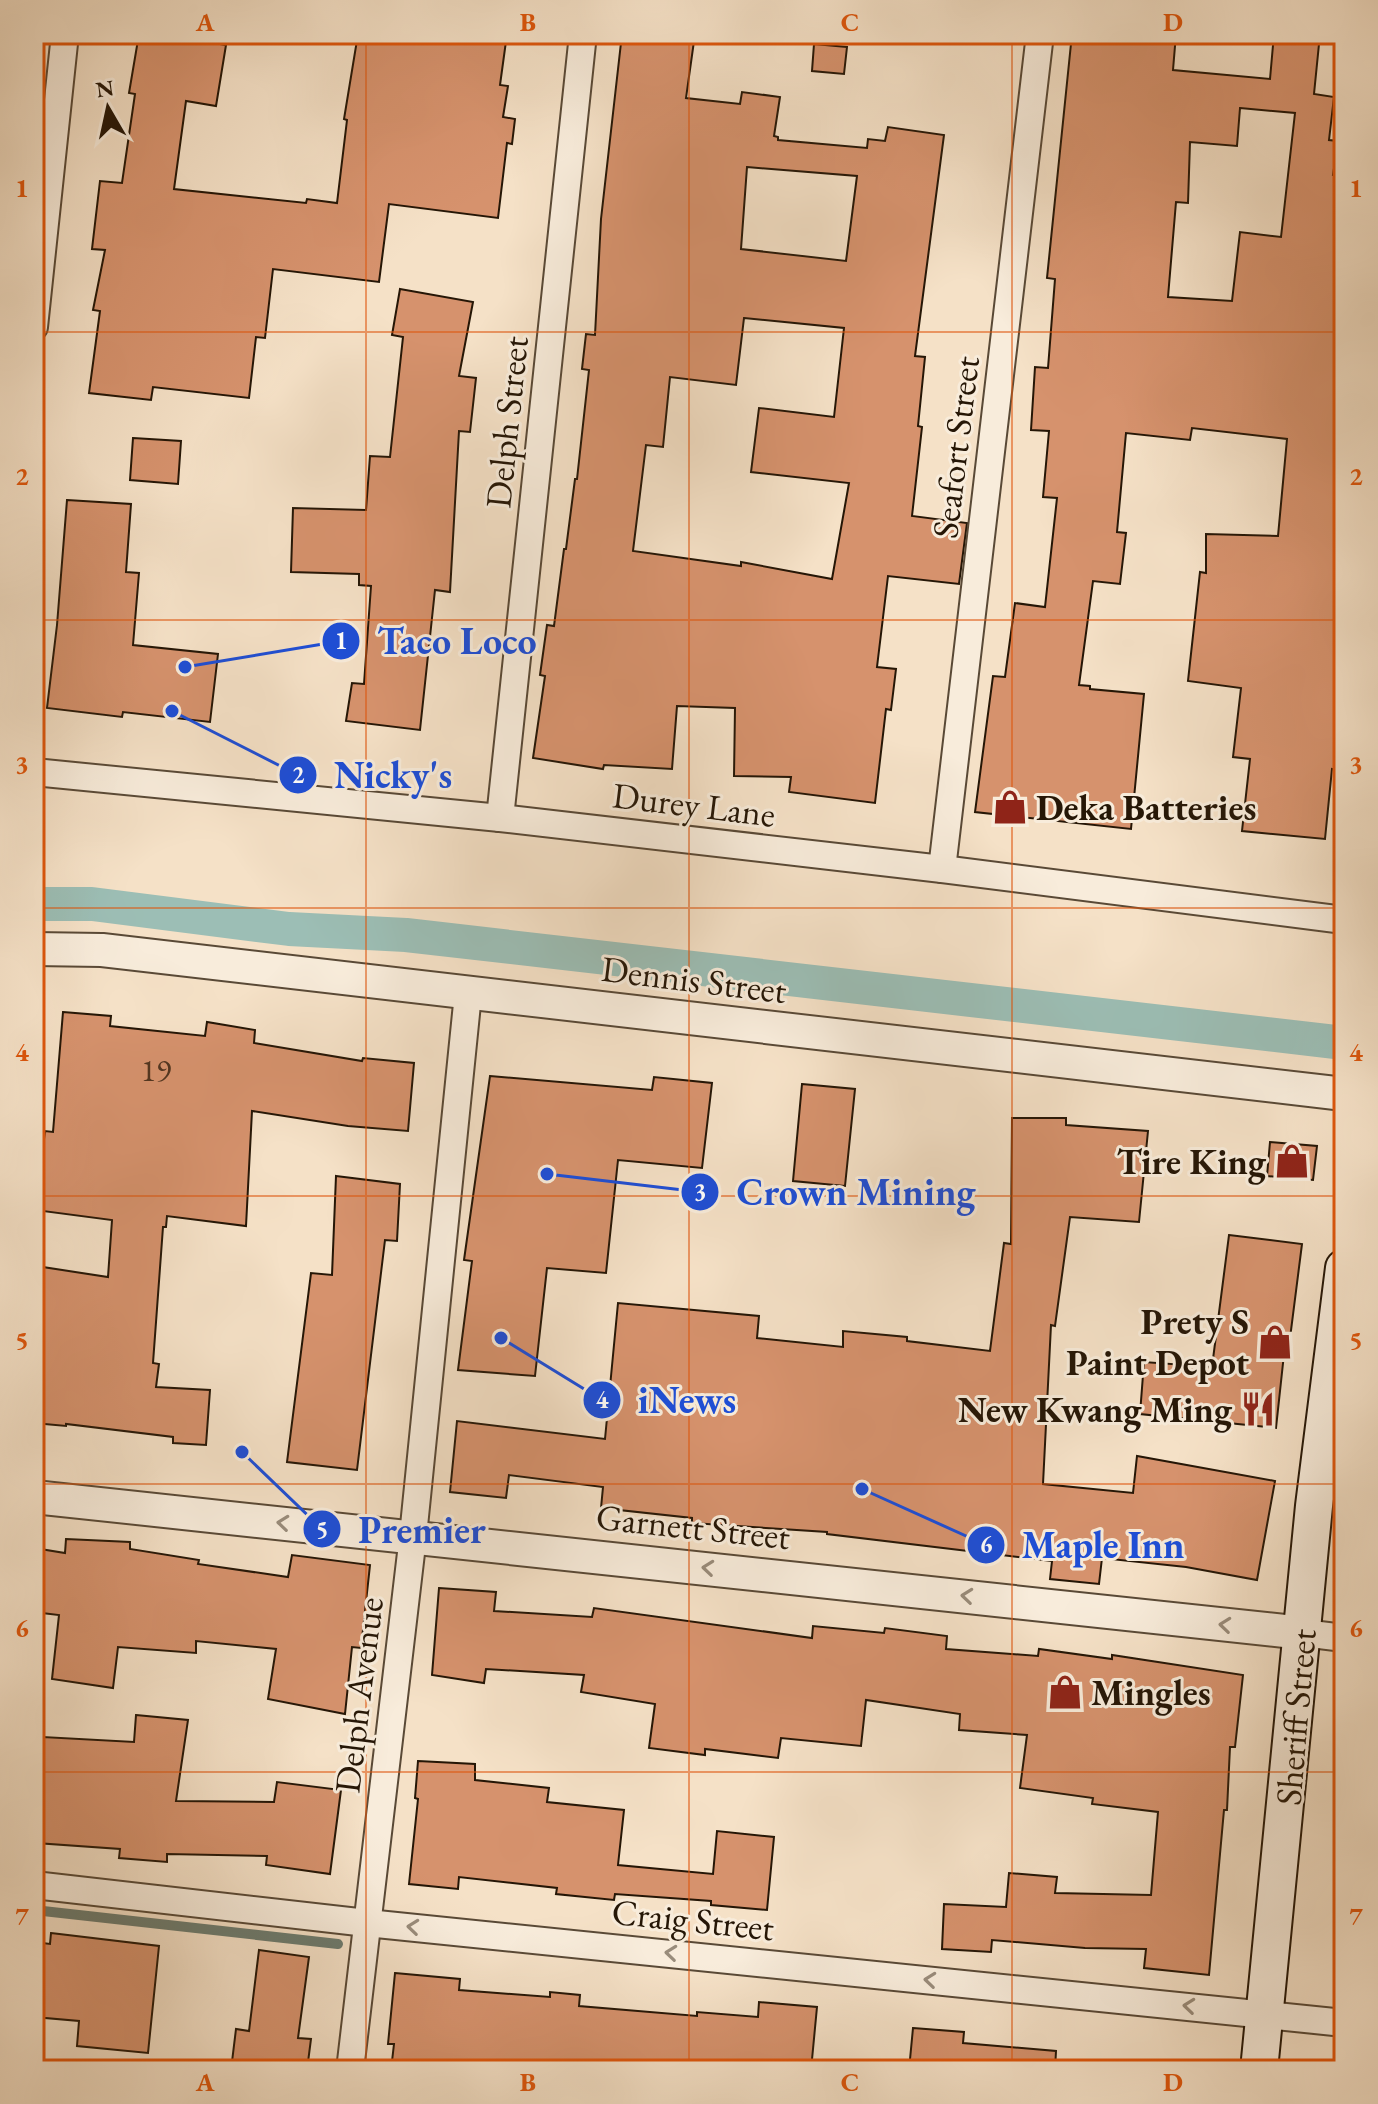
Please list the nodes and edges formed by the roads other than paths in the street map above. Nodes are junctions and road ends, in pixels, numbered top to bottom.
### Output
1 (65, 34) edge
2 (583, 34) edge
3 (1040, 34) edge
4 (34, 327) edge
5 (34, 772) edge
6 (500, 818) junction
7 (942, 869) junction
8 (1344, 920) edge
9 (34, 949) edge
10 (468, 994) junction
11 (1344, 1094) edge
12 (1344, 1268) edge
13 (34, 1497) edge
14 (413, 1536) junction
15 (1303, 1633) junction
16 (1344, 1638) edge
17 (34, 1885) edge
18 (367, 1923) junction
19 (1266, 2014) junction
20 (1344, 2023) edge
21 (350, 2070) edge
22 (1259, 2070) edge

1 - 4 street
2 - 6 street, Delph Street
3 - 7 street, Seafort Street
5 - 6 street, Durey Lane
6 - 7 street, Durey Lane
7 - 8 street, Durey Lane
9 - 10 street, Dennis Street
10 - 11 street, Dennis Street
10 - 14 street, Delph Avenue
12 - 15 main road, Sheriff Street
14 -> 13 street, Garnett Street
15 -> 14 street, Garnett Street
14 - 18 street, Delph Avenue
15 - 16 street, Garnett Street
15 - 19 main road, Sheriff Street
17 - 18 street, Craig Street
19 -> 18 street, Craig Street
18 - 21 street, Delph Avenue
19 - 20 street, Craig Street
19 - 22 main road, Sheriff Street

